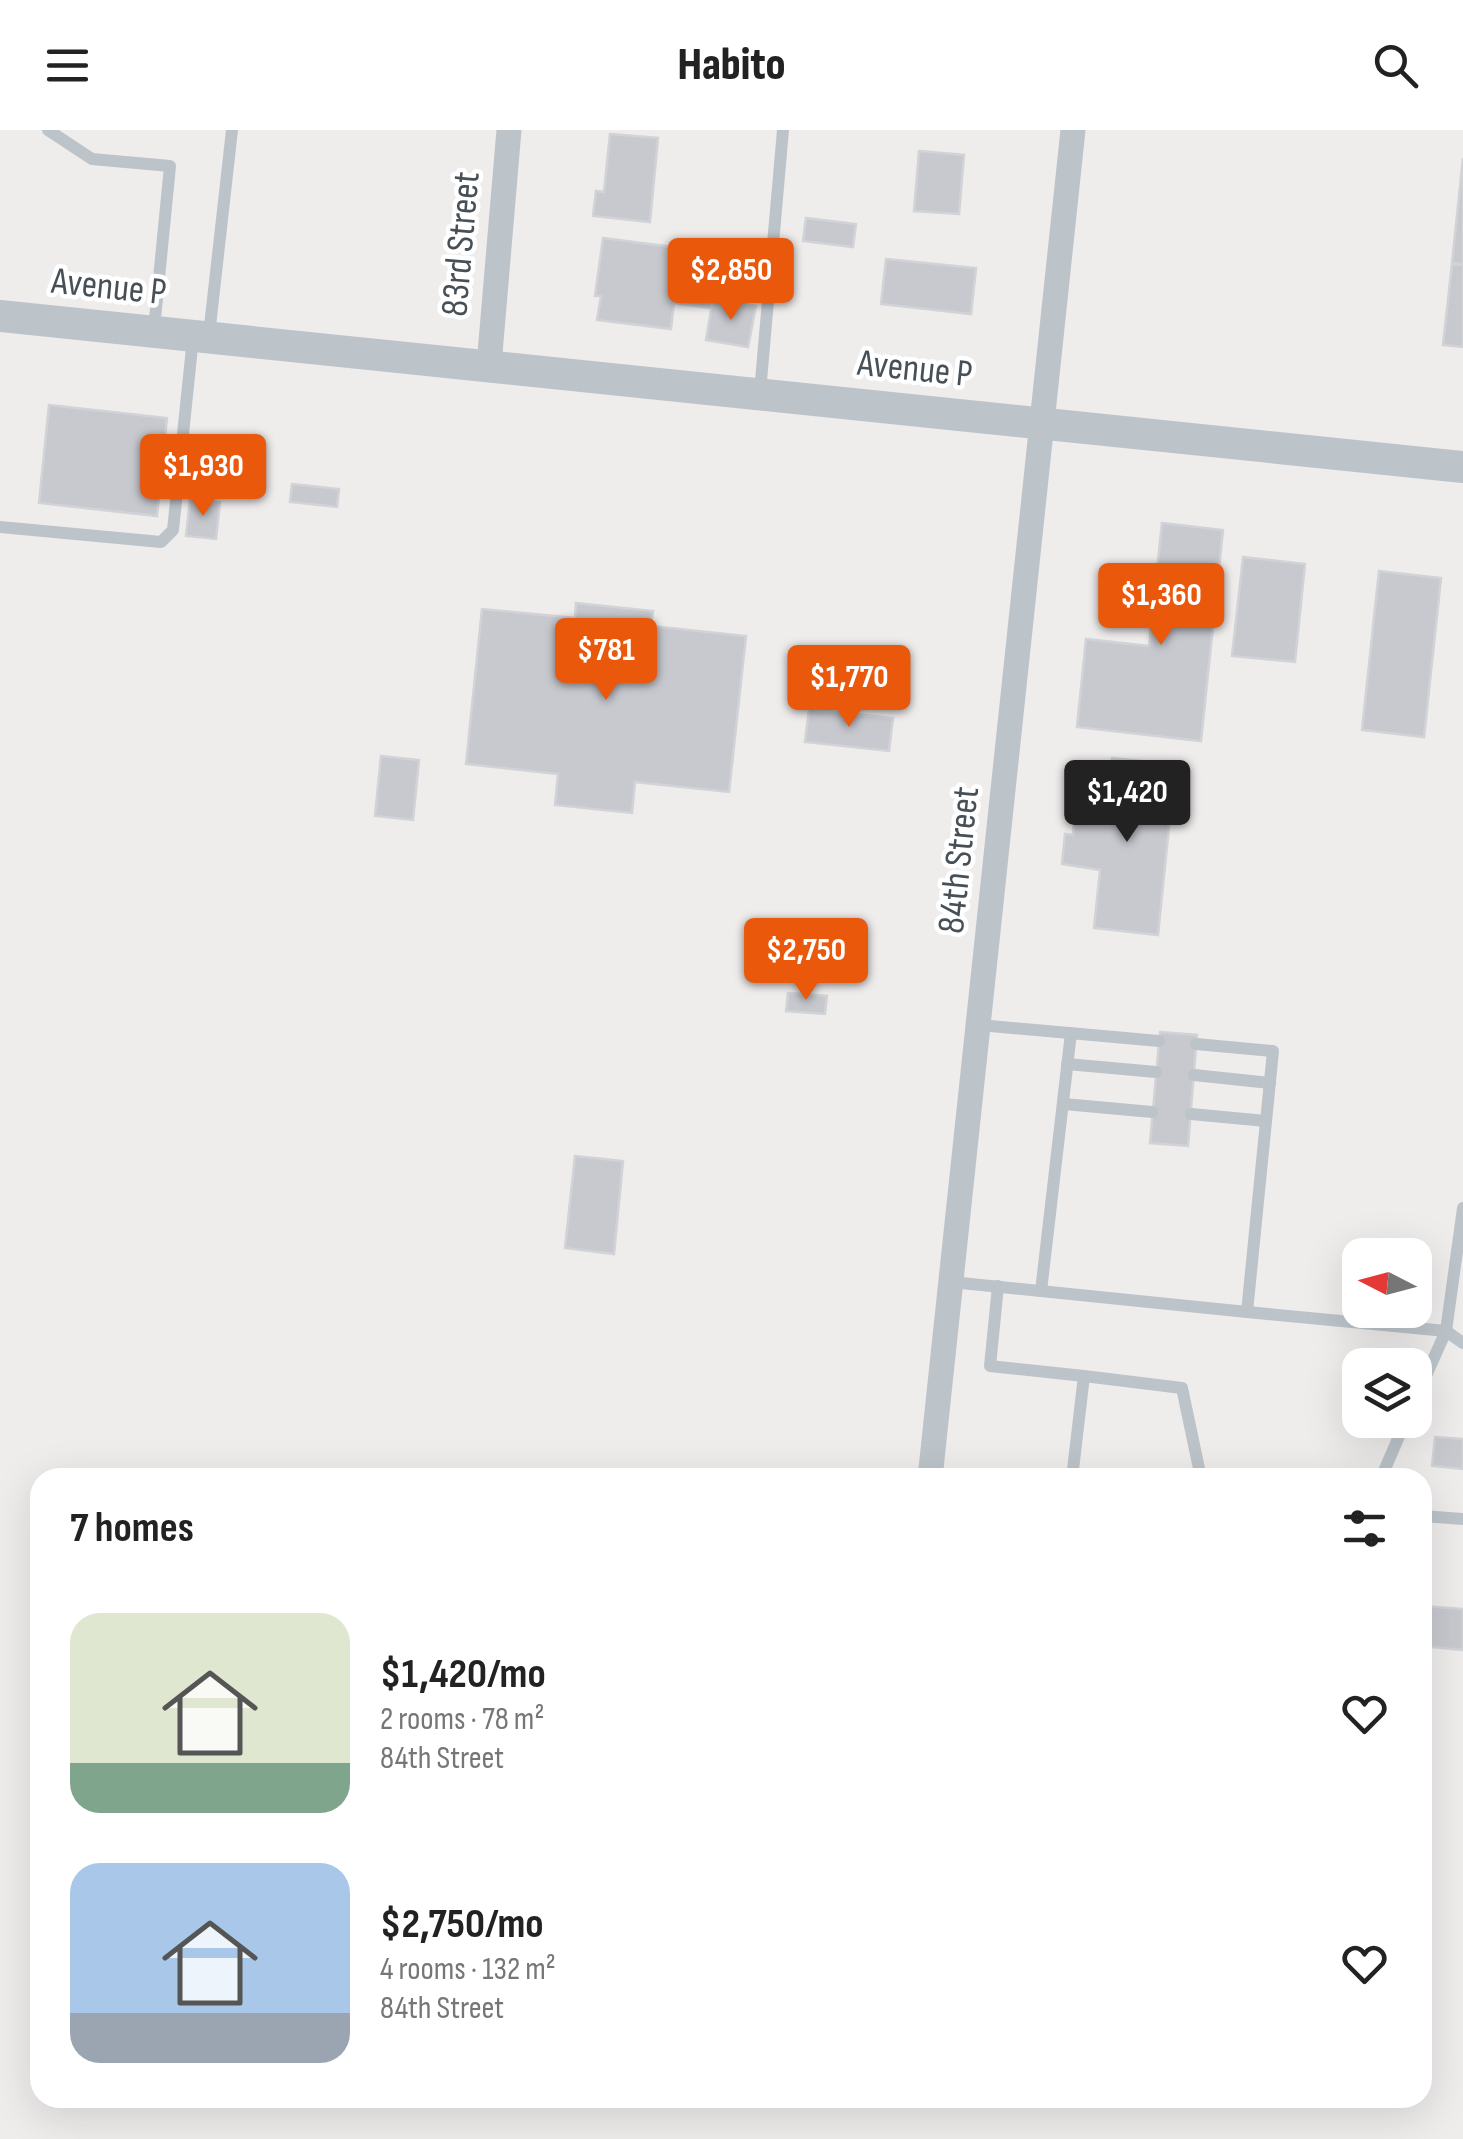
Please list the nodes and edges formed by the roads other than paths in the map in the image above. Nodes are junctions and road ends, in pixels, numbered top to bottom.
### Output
1 (48, 130) edge
2 (232, 130) edge
3 (510, 130) edge
4 (782, 130) edge
5 (1073, 130) edge
6 (0, 316) edge
7 (153, 332) junction
8 (201, 336) junction
9 (489, 365) junction
10 (760, 393) junction
11 (1042, 422) junction
12 (1463, 467) edge
13 (0, 526) edge
14 (979, 1025) junction
15 (1071, 1033) junction
16 (1159, 1041) dead end
17 (1196, 1044) dead end
18 (1067, 1064) junction
19 (1156, 1072) dead end
20 (1194, 1075) dead end
21 (1270, 1083) junction
22 (1064, 1104) junction
23 (1152, 1112) dead end
24 (1190, 1114) dead end
25 (1266, 1121) junction
26 (1463, 1208) edge
27 (950, 1282) junction
28 (998, 1286) junction
29 (1041, 1291) junction
30 (1247, 1312) junction
31 (1446, 1330) junction
32 (1463, 1343) edge
33 (1432, 1362) edge
34 (1084, 1376) junction
35 (1398, 1438) edge
36 (931, 1468) edge
37 (1073, 1468) edge
38 (1198, 1468) edge
39 (1384, 1468) edge
40 (1432, 1517) edge
41 (1463, 1520) edge

1 - 7 lane
2 - 8 lane
3 - 9 street, 83rd Street
4 - 10 lane
5 - 11 street, 84th Street
6 - 7 street, Avenue P
7 - 8 street, Avenue P
8 - 9 street, Avenue P
8 - 13 lane
9 - 10 street, Avenue P
10 - 11 street, Avenue P
11 - 12 street, Avenue P
11 - 14 street, 84th Street
14 - 15 lane
14 - 27 street, 84th Street
15 - 16 lane
15 - 18 lane
17 - 21 lane
18 - 19 lane
18 - 22 lane
20 - 21 lane
21 - 25 lane
22 - 23 lane
22 - 29 lane
24 - 25 lane
25 - 30 lane
26 - 31 lane
27 - 28 lane
27 - 36 street, 84th Street
28 - 29 lane
28 - 34 lane
29 - 30 lane
30 - 31 lane
31 - 32 lane
31 - 33 lane
34 - 37 lane
34 - 38 lane
35 - 39 lane
40 - 41 lane

